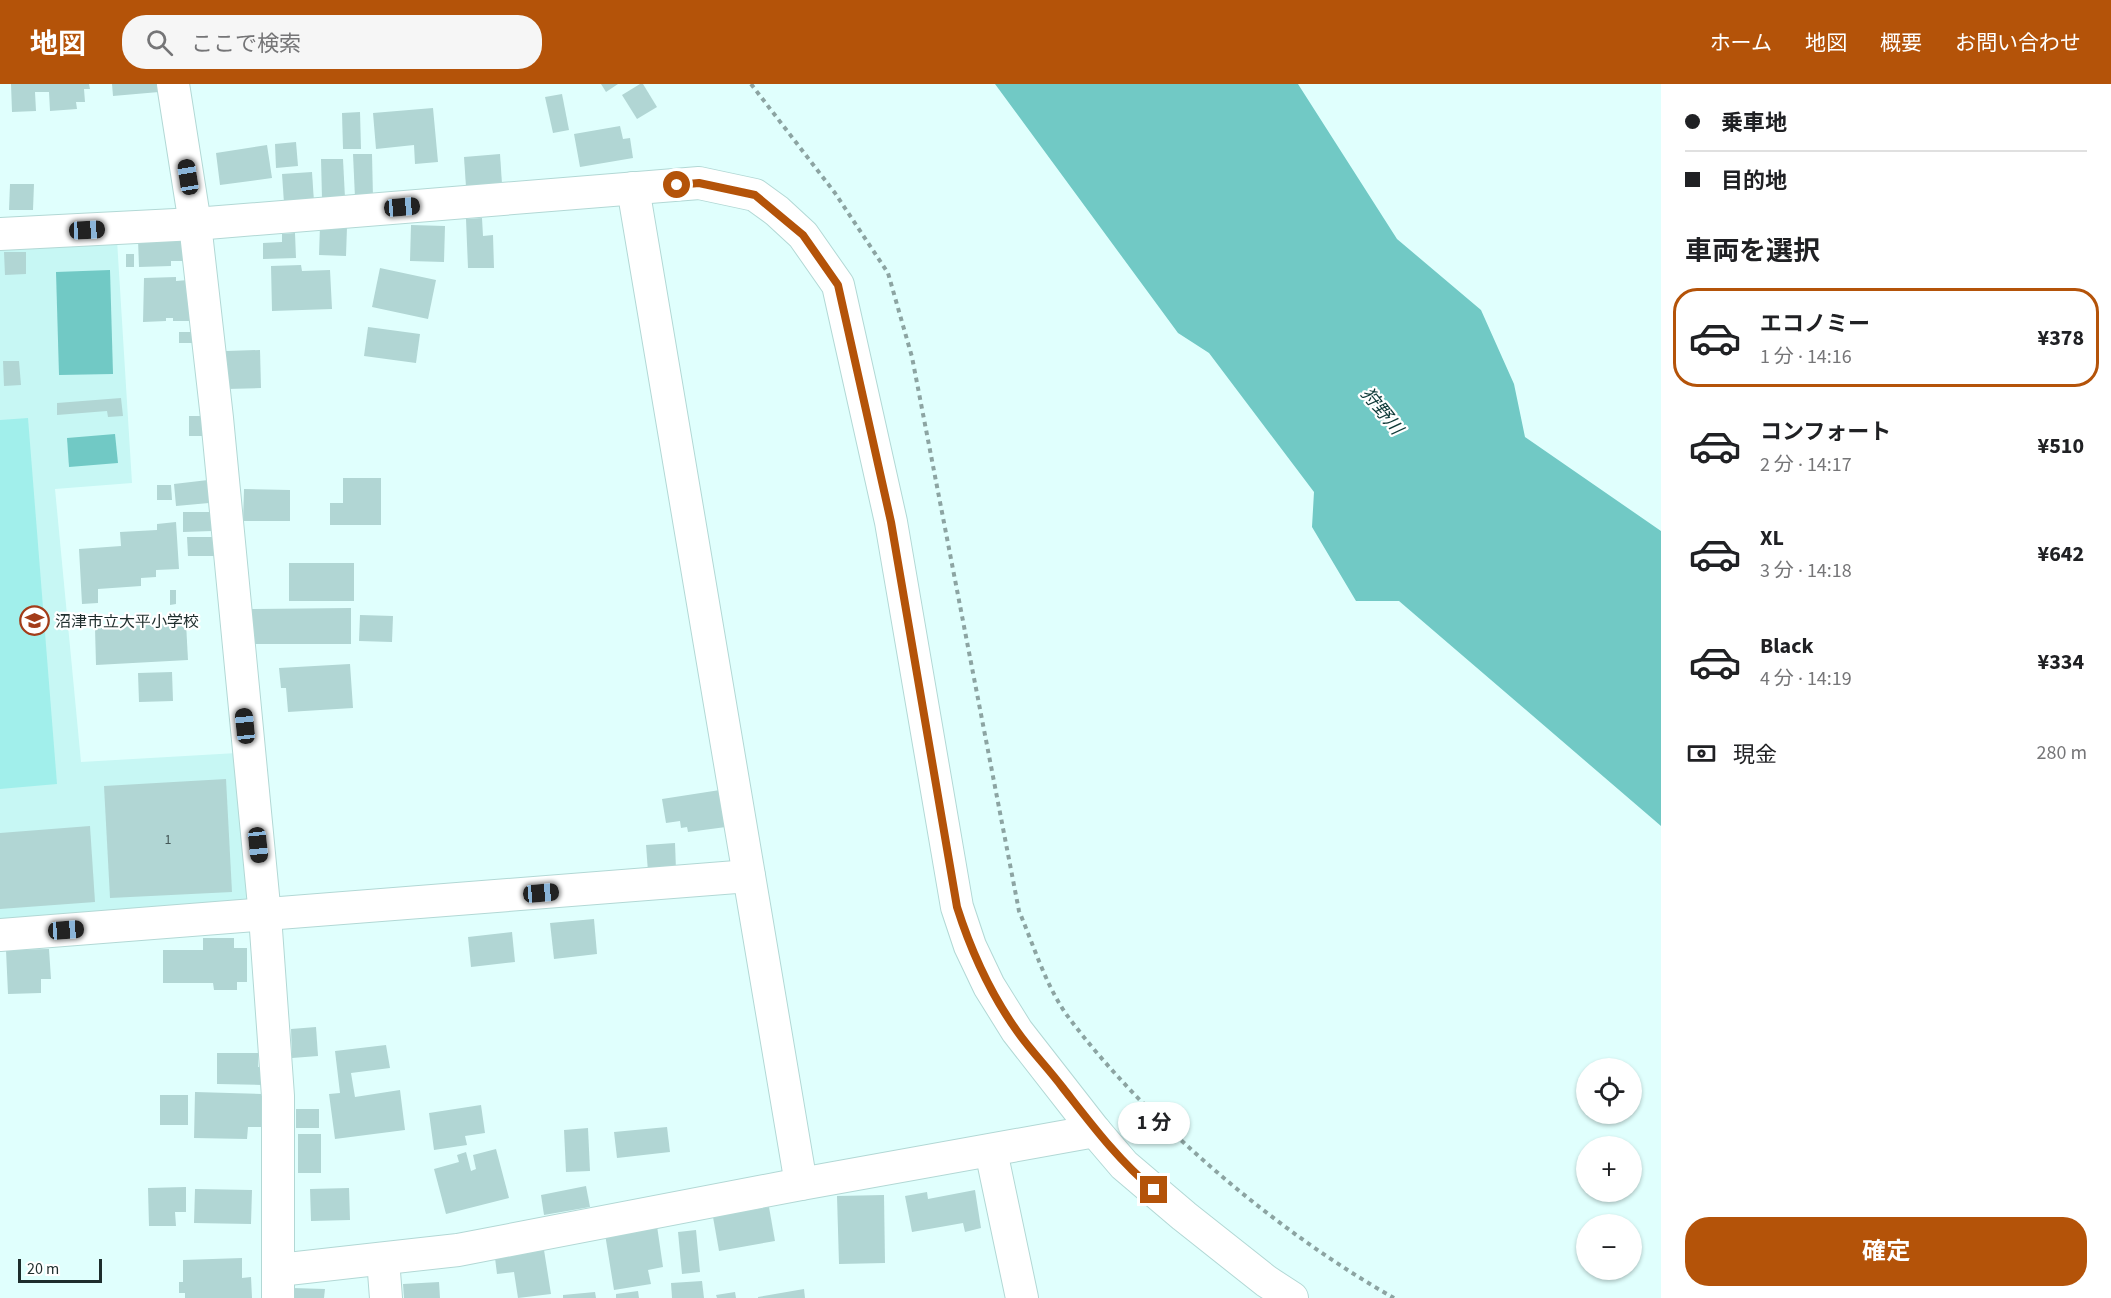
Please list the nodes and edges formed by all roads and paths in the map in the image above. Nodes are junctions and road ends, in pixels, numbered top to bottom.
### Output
1 (173, 84) edge
2 (751, 84) edge
3 (633, 188) junction
4 (195, 224) junction
5 (0, 234) edge
6 (749, 876) junction
7 (265, 916) junction
8 (0, 935) edge
9 (1095, 1131) junction
10 (991, 1150) junction
11 (801, 1184) junction
12 (383, 1259) junction
13 (279, 1284) edge
14 (386, 1298) edge
15 (1022, 1298) edge
16 (1292, 1298) edge
17 (1394, 1298) edge

1 - 4 street
2 - 17 path
3 - 4 street
3 - 6 street
3 - 9 street
4 - 5 street
4 - 7 street
6 - 7 street
6 - 11 street
7 - 8 street
7 - 13 street
9 - 10 street
9 - 16 street
10 - 11 street
10 - 15 street
11 - 12 street
12 - 13 street
12 - 14 street

